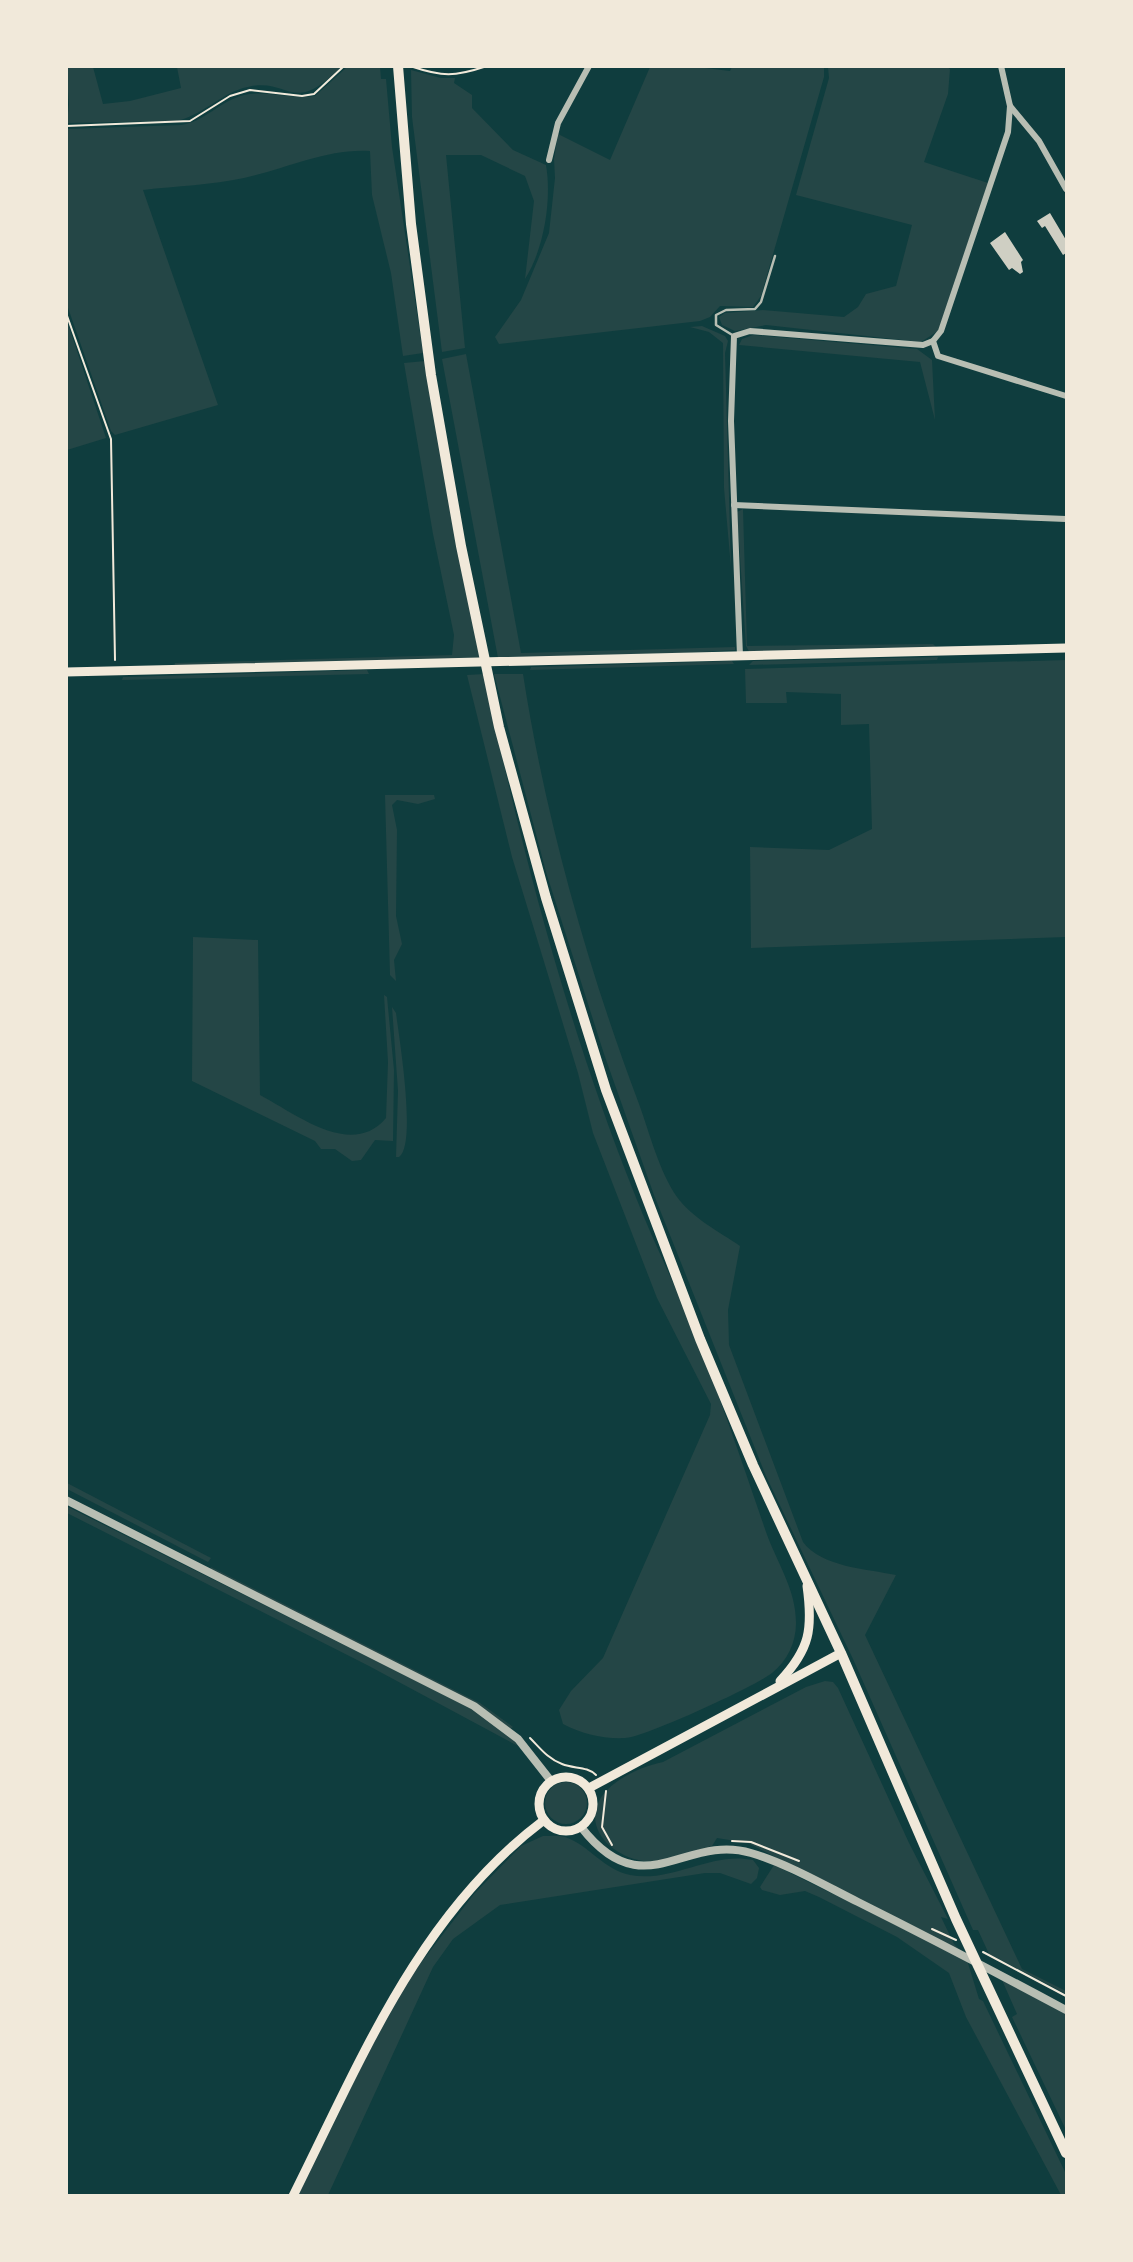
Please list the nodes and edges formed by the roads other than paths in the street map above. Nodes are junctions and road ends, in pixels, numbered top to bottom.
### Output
1 (398, 66) edge
2 (589, 66) edge
3 (1001, 66) edge
4 (1010, 106) junction
5 (549, 160) dead end
6 (1066, 189) edge
7 (775, 256) dead end
8 (734, 336) junction
9 (933, 341) junction
10 (1066, 396) edge
11 (734, 505) junction
12 (1066, 519) edge
13 (1066, 648) edge
14 (740, 656) junction
15 (66, 672) edge
16 (66, 1500) edge
17 (806, 1579) junction
18 (841, 1653) junction
19 (774, 1688) junction
20 (551, 1781) junction
21 (589, 1788) junction
22 (544, 1820) junction
23 (581, 1827) junction
24 (1066, 2010) edge
25 (1066, 2153) edge
26 (293, 2196) edge

1 - 17 main road
2 - 5 street
3 - 4 street
4 - 6 street
4 - 9 street
7 - 8 lane
8 - 9 street
8 - 11 street
9 - 10 street
11 - 12 street
11 - 14 street
13 - 14 main road
14 - 15 main road
16 - 20 street
17 - 18 main road
17 - 19 main road
18 - 19 main road
18 - 25 main road
19 - 21 main road
20 - 21 main road
20 - 22 main road
21 - 23 main road
22 - 23 main road
22 - 26 main road
23 - 24 street

